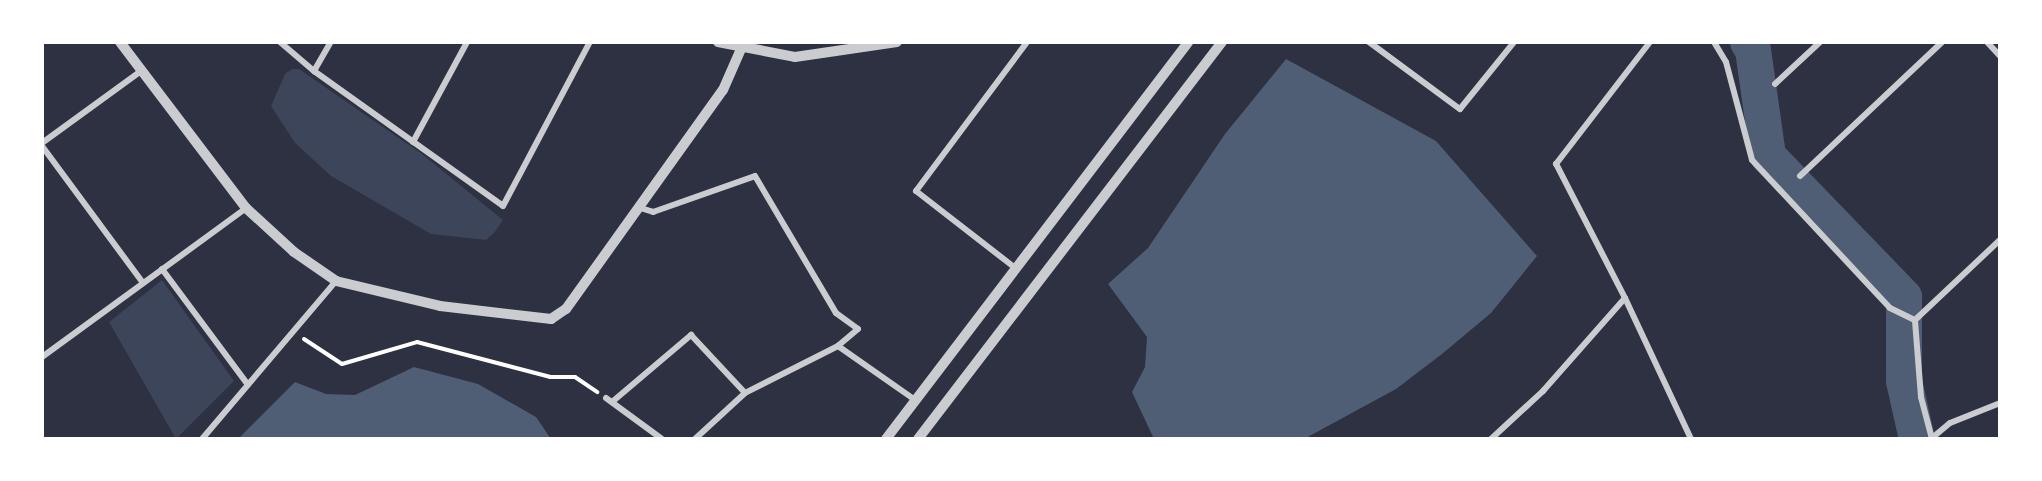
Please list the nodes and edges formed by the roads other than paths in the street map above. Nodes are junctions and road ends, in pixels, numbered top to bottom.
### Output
1 (120, 42) edge
2 (280, 42) edge
3 (331, 42) edge
4 (467, 42) edge
5 (590, 42) edge
6 (718, 42) edge
7 (897, 42) edge
8 (1027, 42) edge
9 (1188, 42) edge
10 (1222, 42) edge
11 (1514, 42) edge
12 (1650, 42) edge
13 (1714, 42) edge
14 (1820, 42) edge
15 (1942, 42) edge
16 (1987, 42) edge
17 (1374, 43) edge
18 (741, 49) junction
19 (2000, 56) edge
20 (141, 71) junction
21 (314, 71) junction
22 (1775, 84) dead end
23 (413, 142) junction
24 (42, 145) edge
25 (1800, 176) dead end
26 (636, 207) junction
27 (246, 208) junction
28 (2000, 240) edge
29 (1014, 267) junction
30 (162, 269) junction
31 (336, 281) junction
32 (143, 283) junction
33 (1625, 298) junction
34 (1916, 320) junction
35 (837, 346) junction
36 (42, 356) edge
37 (248, 385) junction
38 (745, 393) junction
39 (606, 398) road end
40 (915, 400) junction
41 (612, 402) junction
42 (2000, 403) edge
43 (1932, 438) edge
44 (202, 439) edge
45 (662, 439) edge
46 (695, 439) edge
47 (886, 439) edge
48 (918, 439) edge
49 (1491, 439) edge
50 (1691, 439) edge

1 - 20 street
2 - 21 street
3 - 21 street
4 - 23 street
5 - 23 street
6 - 18 street
7 - 18 street
8 - 29 street
9 - 29 street
10 - 48 street
11 - 17 street
12 - 33 street
13 - 34 street
14 - 22 street
15 - 25 street
16 - 19 street
18 - 26 street
20 - 24 street
20 - 27 street
21 - 23 street
24 - 32 street
26 - 31 street
26 - 35 street
27 - 30 street
27 - 31 street
28 - 34 street
29 - 40 street
30 - 32 street
30 - 37 street
31 - 37 street
32 - 36 street
33 - 49 street
33 - 50 street
34 - 43 street
35 - 38 street
35 - 40 street
37 - 44 street
38 - 41 street
38 - 46 street
39 - 41 street
40 - 47 street
41 - 45 street
42 - 43 street

